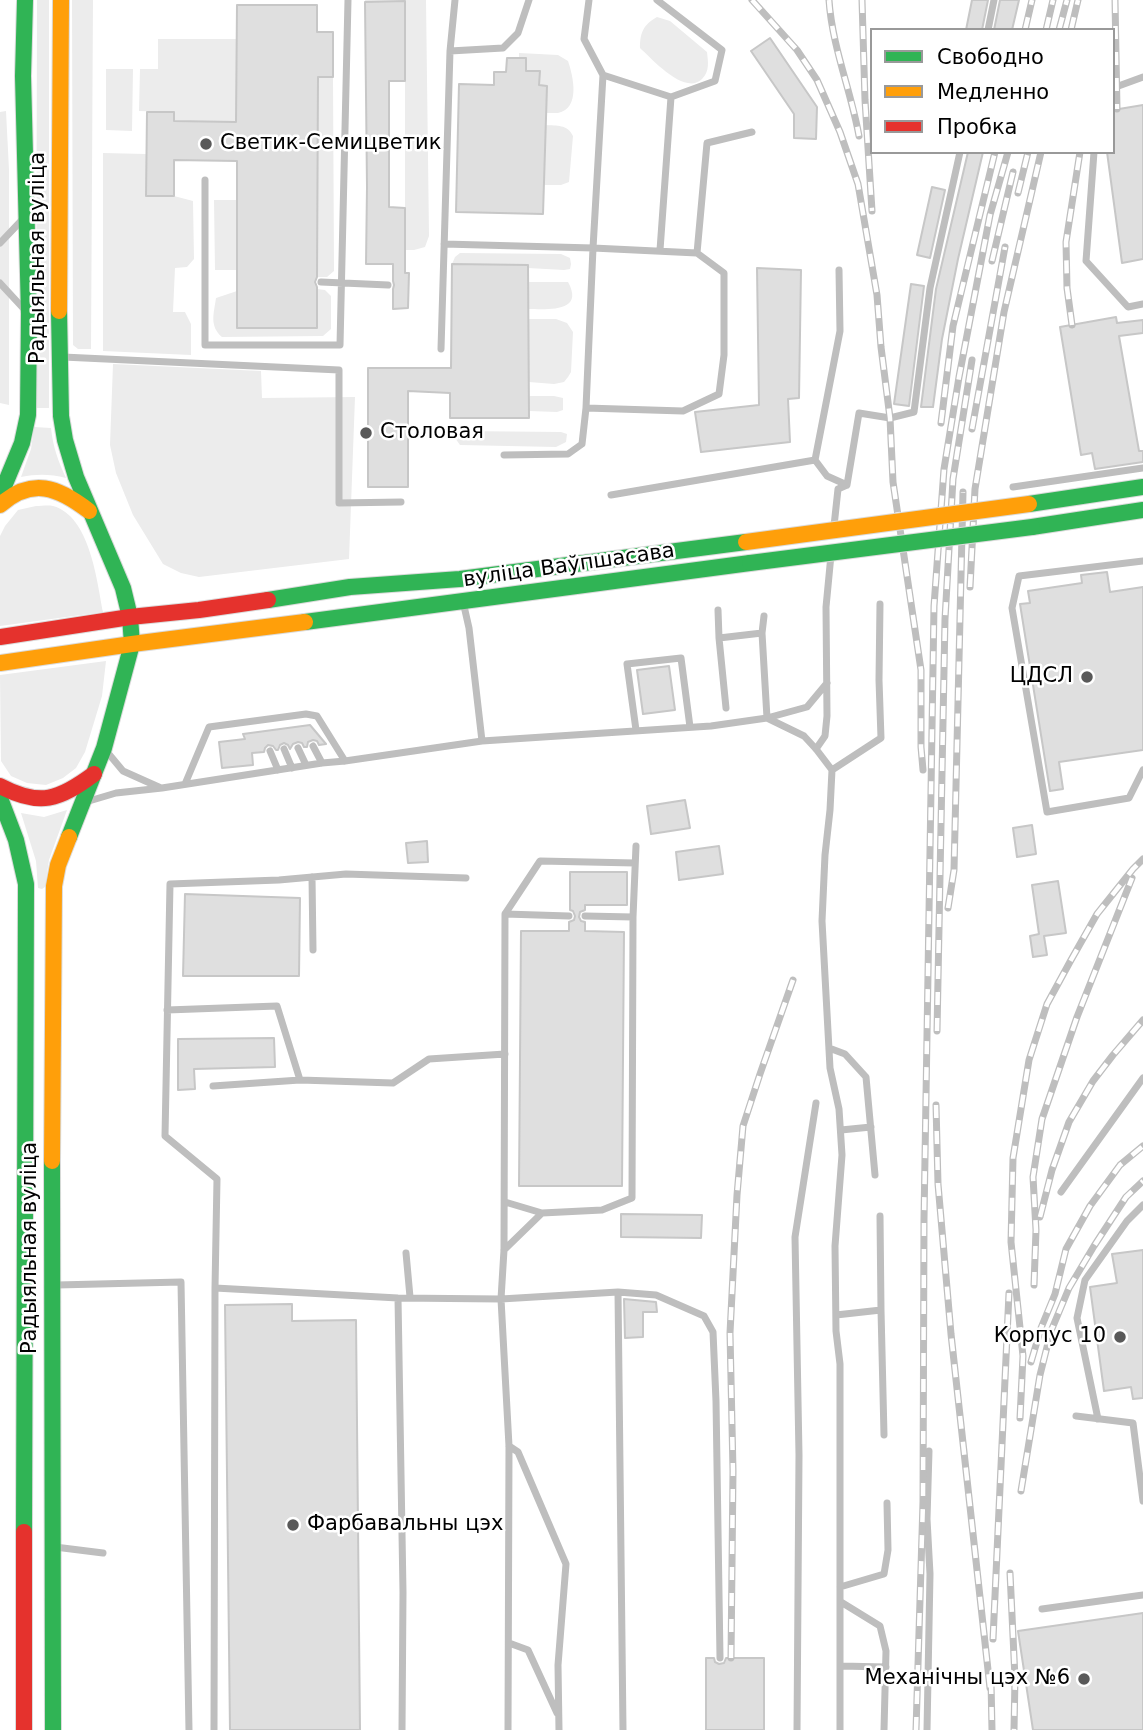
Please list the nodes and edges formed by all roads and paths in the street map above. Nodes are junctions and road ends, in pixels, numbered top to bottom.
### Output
1 (25, 0) edge
2 (61, 0) edge
3 (348, 0) edge
4 (455, 0) edge
5 (528, 0) edge
6 (589, 0) edge
7 (657, 0) edge
8 (994, 0) edge
9 (988, 28) edge
10 (450, 51) junction
11 (603, 75) junction
12 (1143, 77) edge
13 (1115, 87) edge
14 (671, 97) junction
15 (752, 132) dead end
16 (960, 154) edge
17 (1094, 154) edge
18 (205, 180) dead end
19 (27, 216) junction
20 (0, 243) edge
21 (444, 244) junction
22 (593, 248) junction
23 (660, 250) junction
24 (697, 253) junction
25 (839, 270) dead end
26 (0, 282) edge
27 (321, 282) dead end
28 (342, 284) junction
29 (388, 285) dead end
30 (1143, 303) edge
31 (29, 314) junction
32 (441, 349) dead end
33 (59, 356) junction
34 (586, 408) junction
35 (504, 455) dead end
36 (815, 460) junction
37 (1143, 468) edge
38 (847, 485) junction
39 (1013, 486) dead end
40 (1143, 487) edge
41 (611, 495) dead end
42 (0, 496) edge
43 (401, 502) dead end
44 (0, 505) edge
45 (1143, 510) edge
46 (89, 511) junction
47 (1143, 561) edge
48 (463, 602) junction
49 (880, 604) dead end
50 (718, 610) dead end
51 (764, 616) dead end
52 (130, 617) junction
53 (762, 633) junction
54 (0, 637) edge
55 (719, 638) junction
56 (132, 644) junction
57 (0, 663) edge
58 (827, 683) junction
59 (726, 708) dead end
60 (298, 715) junction
61 (285, 717) junction
62 (767, 718) junction
63 (271, 719) junction
64 (256, 721) junction
65 (303, 726) dead end
66 (290, 727) dead end
67 (690, 727) junction
68 (276, 729) dead end
69 (636, 730) junction
70 (261, 731) dead end
71 (482, 741) junction
72 (313, 746) dead end
73 (104, 748) junction
74 (298, 748) dead end
75 (284, 749) dead end
76 (816, 749) junction
77 (270, 751) dead end
78 (345, 761) junction
79 (322, 763) junction
80 (306, 765) junction
81 (292, 768) junction
82 (278, 770) junction
83 (832, 770) junction
84 (1143, 770) edge
85 (94, 774) junction
86 (185, 784) junction
87 (0, 786) edge
88 (162, 788) junction
89 (0, 798) edge
90 (83, 803) junction
91 (636, 846) dead end
92 (635, 863) junction
93 (312, 877) junction
94 (466, 878) dead end
95 (505, 914) junction
96 (569, 916) dead end
97 (585, 916) dead end
98 (633, 917) junction
99 (313, 950) dead end
100 (167, 1010) junction
101 (829, 1048) junction
102 (505, 1054) junction
103 (1143, 1078) edge
104 (300, 1080) junction
105 (213, 1086) dead end
106 (816, 1103) dead end
107 (871, 1127) junction
108 (841, 1130) junction
109 (875, 1175) dead end
110 (1061, 1192) dead end
111 (505, 1202) junction
112 (1143, 1205) edge
113 (542, 1213) junction
114 (880, 1216) dead end
115 (505, 1250) junction
116 (406, 1254) dead end
117 (52, 1285) junction
118 (215, 1287) junction
119 (618, 1292) junction
120 (410, 1297) junction
121 (398, 1298) junction
122 (501, 1299) junction
123 (881, 1310) junction
124 (836, 1315) junction
125 (1076, 1416) dead end
126 (1098, 1419) junction
127 (1143, 1421) edge
128 (1133, 1423) junction
129 (884, 1435) dead end
130 (509, 1446) junction
131 (929, 1451) dead end
132 (1143, 1501) edge
133 (887, 1503) dead end
134 (53, 1547) junction
135 (103, 1553) dead end
136 (841, 1587) junction
137 (1143, 1595) edge
138 (841, 1602) junction
139 (1042, 1609) dead end
140 (509, 1643) junction
141 (720, 1658) dead end
142 (841, 1666) junction
143 (886, 1667) junction
144 (559, 1717) junction
145 (24, 1730) edge
146 (54, 1730) edge
147 (189, 1730) edge
148 (214, 1730) edge
149 (402, 1730) edge
150 (508, 1730) edge
151 (559, 1730) edge
152 (623, 1730) edge
153 (797, 1730) edge
154 (840, 1730) edge
155 (884, 1730) edge
156 (927, 1730) edge

1 - 19 main road, Радыяльная вуліца
2 - 33 main road, Радыяльная вуліца
3 - 28 lane
4 - 10 lane
5 - 10 lane
6 - 11 lane
7 - 14 lane
8 - 9 lane
10 - 21 lane
11 - 14 lane
11 - 22 lane
12 - 13 lane
14 - 23 lane
15 - 24 lane
16 - 38 lane
17 - 30 lane
18 - 28 lane
19 - 20 lane
19 - 31 main road, Радыяльная вуліца
21 - 22 lane
21 - 32 lane
22 - 23 lane
22 - 34 lane
23 - 24 lane
24 - 34 lane
25 - 36 lane
26 - 31 lane
27 - 28 lane
28 - 29 lane
31 - 42 main road, Радыяльная вуліца
33 - 43 lane
33 - 46 main road, Радыяльная вуліца
34 - 35 lane
36 - 38 lane
36 - 41 lane
37 - 39 lane
38 - 58 lane
40 - 52 main road, вуліца Ваўпшасава, bridge
44 - 46 main road
45 - 48 main road, вуліца Ваўпшасава, bridge
46 - 52 main road, Радыяльная вуліца
47 - 84 lane
48 - 56 main road, вуліца Ваўпшасава
48 - 71 lane
49 - 83 lane
50 - 55 lane
51 - 53 lane
52 - 54 main road, вуліца Ваўпшасава
52 - 56 main road, Радыяльная вуліца
53 - 55 lane
53 - 62 lane
55 - 59 lane
56 - 57 main road, вуліца Ваўпшасава
56 - 73 main road, Радыяльная вуліца
58 - 62 lane
58 - 76 lane
60 - 61 lane
60 - 65 lane
60 - 78 lane
61 - 63 lane
61 - 66 lane
62 - 67 lane
62 - 76 lane
63 - 64 lane
63 - 68 lane
64 - 70 lane
64 - 86 lane
67 - 69 lane
67 - 69 lane
69 - 71 lane
71 - 78 lane
72 - 79 lane
73 - 85 main road, Радыяльная вуліца
73 - 88 lane
74 - 80 lane
75 - 81 lane
76 - 83 lane
77 - 82 lane
78 - 79 lane
79 - 80 lane
80 - 81 lane
81 - 82 lane
82 - 86 lane
83 - 101 lane
85 - 87 main road
85 - 90 main road, Радыяльная вуліца
86 - 88 lane
88 - 90 lane
89 - 145 main road, Радыяльная вуліца
90 - 117 main road, Радыяльная вуліца
91 - 92 lane
92 - 95 lane
92 - 98 lane
93 - 94 lane
93 - 99 lane
93 - 100 lane
95 - 96 lane
95 - 102 lane
97 - 98 lane
98 - 113 lane
100 - 104 lane
100 - 118 lane
101 - 107 lane
101 - 108 lane
102 - 104 lane
102 - 111 lane
103 - 110 lane
104 - 105 lane
106 - 153 lane
107 - 108 lane
107 - 109 lane
108 - 124 lane
111 - 113 lane
111 - 115 lane
112 - 126 lane
113 - 115 lane
114 - 123 lane
115 - 122 lane
116 - 120 lane
117 - 134 main road, Радыяльная вуліца
117 - 147 lane
118 - 121 lane
118 - 148 lane
119 - 122 lane
119 - 141 lane
119 - 152 lane
120 - 121 lane
120 - 122 lane
121 - 149 lane
122 - 130 lane
123 - 124 lane
123 - 129 lane
124 - 136 lane
125 - 126 lane
126 - 128 lane
127 - 128 lane
128 - 132 lane
130 - 140 lane
130 - 144 lane
131 - 156 lane
133 - 136 lane
134 - 135 lane
134 - 146 main road, Радыяльная вуліца
136 - 138 lane
137 - 139 lane
138 - 142 lane
138 - 143 lane
140 - 144 lane
140 - 150 lane
142 - 143 lane
142 - 154 lane
143 - 155 lane
144 - 151 lane

